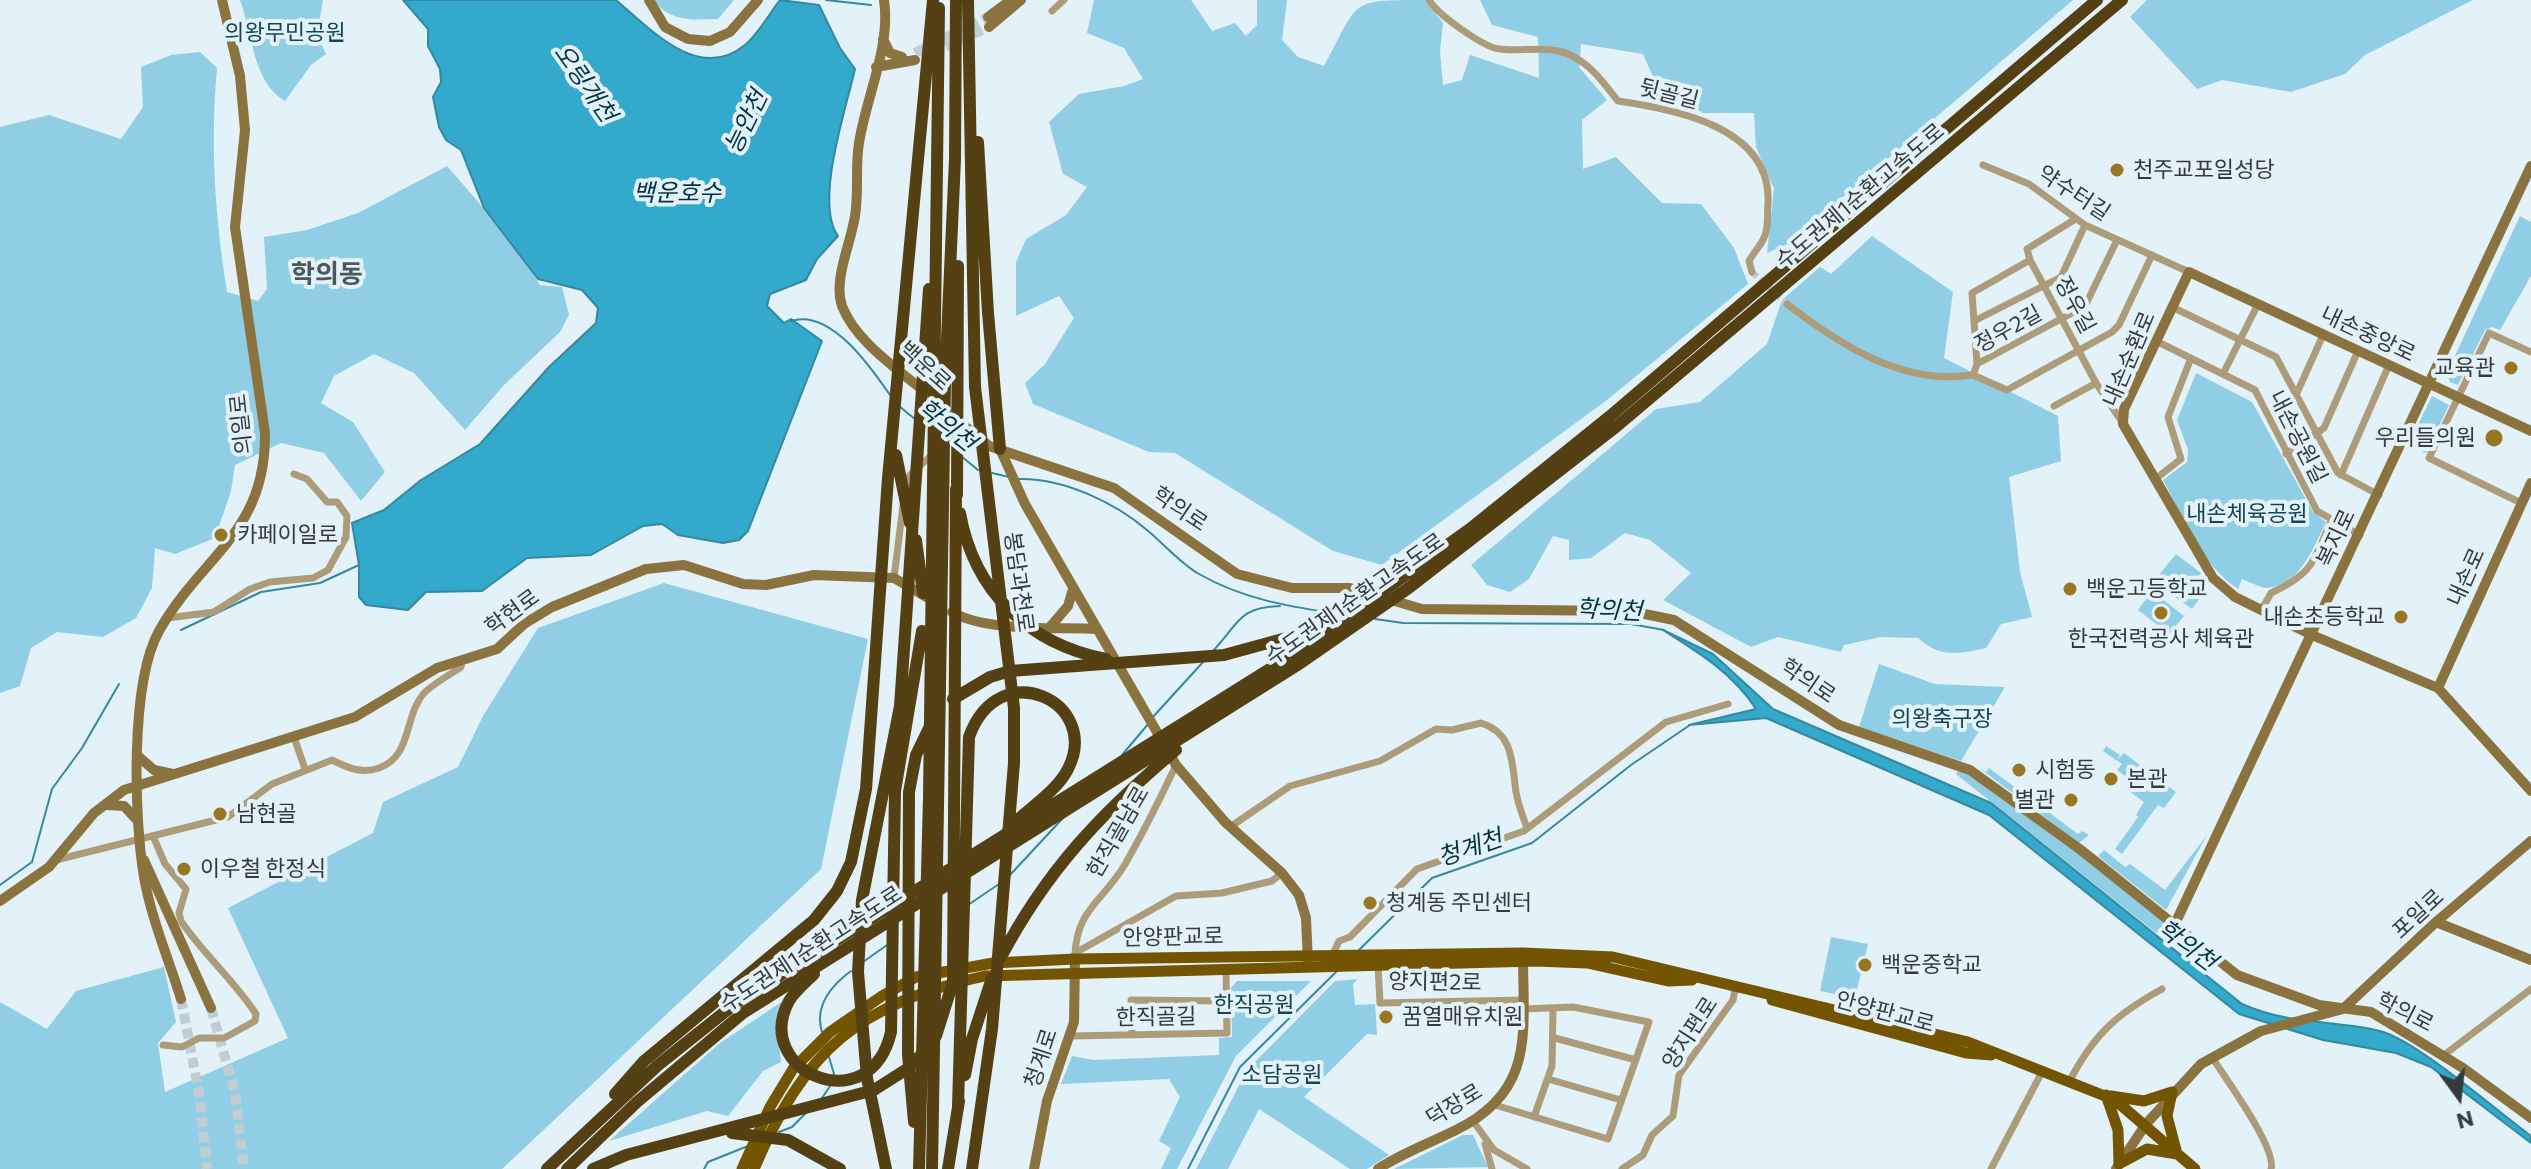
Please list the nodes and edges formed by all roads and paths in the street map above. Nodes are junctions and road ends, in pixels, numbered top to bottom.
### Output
1 (222, 0) edge
2 (649, 0) edge
3 (758, 0) edge
4 (884, 0) edge
5 (933, 0) edge
6 (940, 0) edge
7 (956, 0) edge
8 (969, 0) edge
9 (1011, 0) edge
10 (1021, 0) edge
11 (1064, 0) edge
12 (1429, 0) edge
13 (2097, 0) edge
14 (2122, 0) edge
15 (1052, 11) dead end
16 (883, 39) junction
17 (902, 57) junction
18 (880, 66) junction
19 (1983, 165) dead end
20 (2531, 166) edge
21 (938, 182) junction
22 (2074, 220) junction
23 (2085, 225) junction
24 (2117, 240) junction
25 (2152, 255) junction
26 (2030, 260) junction
27 (1752, 272) dead end
28 (2189, 272) junction
29 (2045, 287) junction
30 (1787, 304) tunnel mouth
31 (2258, 304) junction
32 (2172, 307) junction
33 (2062, 320) junction
34 (1974, 321) junction
35 (2323, 335) junction
36 (2239, 340) junction
37 (2156, 341) junction
38 (2078, 349) junction
39 (2358, 351) junction
40 (2531, 352) edge
41 (2191, 358) junction
42 (1977, 364) junction
43 (2389, 365) junction
44 (2223, 374) junction
45 (1973, 375) junction
46 (946, 381) junction
47 (2096, 383) junction
48 (2430, 384) junction
49 (2296, 395) junction
50 (2459, 396) junction
51 (2054, 406) dead end
52 (1613, 422) junction
53 (2123, 424) junction
54 (962, 426) junction
55 (2531, 431) edge
56 (2318, 436) junction
57 (894, 440) junction
58 (1000, 449) junction
59 (2286, 454) junction
60 (1035, 461) junction
61 (1014, 472) junction
62 (294, 474) dead end
63 (2341, 475) junction
64 (2154, 480) junction
65 (2531, 483) edge
66 (956, 489) junction
67 (2379, 495) junction
68 (2521, 503) junction
69 (2331, 521) junction
70 (2360, 535) junction
71 (894, 578) junction
72 (1073, 589) junction
73 (1361, 608) junction
74 (2262, 609) junction
75 (168, 618) junction
76 (1050, 627) junction
77 (1096, 629) junction
78 (2312, 635) junction
79 (931, 638) junction
80 (462, 657) junction
81 (1128, 663) junction
82 (2438, 688) junction
83 (1728, 704) dead end
84 (1214, 718) junction
85 (294, 737) junction
86 (139, 757) junction
87 (1176, 765) junction
88 (305, 769) junction
89 (179, 774) junction
90 (137, 785) junction
91 (2531, 791) edge
92 (105, 806) junction
93 (138, 821) junction
94 (1230, 827) junction
95 (1527, 828) junction
96 (153, 836) junction
97 (140, 839) junction
98 (994, 842) junction
99 (2530, 843) edge
100 (56, 860) junction
101 (144, 860) junction
102 (1282, 873) junction
103 (0, 901) edge
104 (2436, 922) junction
105 (2174, 926) junction
106 (1353, 945) junction
107 (1308, 954) junction
108 (1335, 954) junction
109 (1523, 957) junction
110 (1377, 959) junction
111 (828, 960) junction
112 (2531, 960) edge
113 (1075, 961) junction
114 (1308, 968) junction
115 (1226, 969) junction
116 (1735, 989) junction
117 (2162, 989) dead end
118 (2531, 989) edge
119 (181, 999) tunnel mouth
120 (1226, 1001) junction
121 (2300, 1001) junction
122 (1523, 1005) junction
123 (211, 1008) tunnel mouth
124 (740, 1008) junction
125 (1553, 1008) junction
126 (2343, 1009) junction
127 (922, 1011) junction
128 (2290, 1023) junction
129 (1132, 1035) junction
130 (1070, 1036) junction
131 (832, 1038) junction
132 (967, 1038) junction
133 (1555, 1038) junction
134 (163, 1045) dead end
135 (2444, 1055) junction
136 (2212, 1057) junction
137 (1636, 1060) junction
138 (2043, 1070) junction
139 (1548, 1079) junction
140 (2070, 1080) junction
141 (2172, 1092) junction
142 (2106, 1095) junction
143 (1621, 1100) junction
144 (1495, 1105) junction
145 (1534, 1117) junction
146 (2531, 1118) edge
147 (1473, 1121) junction
148 (2146, 1124) junction
149 (584, 1131) junction
150 (698, 1135) junction
151 (1484, 1142) junction
152 (755, 1153) junction
153 (2180, 1156) junction
154 (836, 1167) edge
155 (2117, 1167) edge
156 (547, 1169) edge
157 (567, 1169) edge
158 (593, 1169) edge
159 (742, 1169) edge
160 (754, 1169) edge
161 (886, 1169) edge
162 (919, 1169) edge
163 (932, 1169) edge
164 (948, 1169) edge
165 (972, 1169) edge
166 (1034, 1169) edge
167 (1378, 1169) edge
168 (1492, 1169) edge
169 (1527, 1169) edge
170 (1622, 1169) edge
171 (1991, 1169) edge
172 (2193, 1169) edge
173 (2271, 1169) edge

1 - 75 street, 의일로
2 - 3 street
4 - 16 street, 백운로
5 - 57 highway
6 - 21 highway
7 - 46 highway
8 - 58 highway
8 - 165 highway, 봉담과천로
9 - 10 street
11 - 15 street
12 - 27 street, 뒷골길
13 - 52 highway, 수도권제1순환고속도로
14 - 52 highway, 수도권제1순환고속도로
16 - 17 street
16 - 18 street, 백운로
17 - 18 street
17 - 18 street
18 - 54 street, 백운로
19 - 22 street, 약수터길
20 - 48 street, 복지로
21 - 46 highway
21 - 161 highway
22 - 23 street, 약수터길
22 - 26 street, 정우길
23 - 24 street, 약수터길
23 - 29 street
24 - 25 street, 약수터길
24 - 33 street, 정우2길
25 - 28 street, 약수터길
25 - 38 street
26 - 29 street, 정우길
26 - 34 street
28 - 31 street, 내손중앙로
28 - 32 street, 내손순환로
29 - 33 street, 정우길
29 - 34 street
30 - 45 street
31 - 35 street, 내손중앙로
31 - 36 street
32 - 36 street
32 - 37 street, 내손순환로
33 - 38 street, 정우길
33 - 42 street, 정우2길
34 - 42 street
35 - 39 street, 내손중앙로
35 - 49 street
36 - 44 street
36 - 49 street
37 - 41 street, 내손공원길
37 - 53 street, 내손순환로
38 - 45 street
38 - 47 street, 정우길
39 - 43 street, 내손중앙로
39 - 56 street
40 - 50 street
41 - 44 street, 내손공원길
41 - 64 street
42 - 45 street, 정우2길
43 - 48 street, 내손중앙로
43 - 63 street
44 - 59 street, 내손공원길
46 - 66 highway
46 - 79 highway
47 - 51 street
47 - 53 street, 정우길
48 - 50 street, 내손중앙로
48 - 67 street, 복지로
49 - 56 street
50 - 55 street, 내손중앙로
50 - 68 street
52 - 73 highway, 수도권제1순환고속도로
52 - 84 highway, 수도권제1순환고속도로
53 - 64 street, 내손순환로
54 - 58 street, 백운로
54 - 71 street
56 - 59 street
56 - 63 street
57 - 79 highway
57 - 149 highway
58 - 60 street, 학의로
58 - 61 street
59 - 69 street, 내손공원길
60 - 61 street
60 - 105 street, 학의로
61 - 72 street
62 - 75 street
63 - 67 street
64 - 74 street, 내손순환로
65 - 68 street, 내손로
66 - 81 highway
66 - 150 highway
67 - 70 street, 복지로
68 - 82 street, 내손로
69 - 70 street, 내손공원길
69 - 74 street
70 - 78 street, 복지로
71 - 76 street, 학현로
71 - 80 street, 학현로
72 - 76 street
72 - 77 street
73 - 81 highway
73 - 98 highway, 수도권제1순환고속도로
74 - 78 street, 내손순환로
75 - 86 street, 의일로
76 - 77 street, 학현로
77 - 87 street
78 - 82 street, 내손순환로
78 - 105 street, 복지로
79 - 111 highway
79 - 127 highway
80 - 85 street, 학현로
80 - 88 street
81 - 127 highway
82 - 91 street, 내손순환로
83 - 95 street
84 - 111 highway, 수도권제1순환고속도로
84 - 132 highway
85 - 88 street
85 - 89 street, 학현로
86 - 89 street
86 - 90 street, 의일로
87 - 94 street
87 - 113 street, 한직골남로
88 - 96 street
89 - 90 street, 학현로
90 - 92 street, 학현로
90 - 93 street, 의일로
92 - 93 street
92 - 100 street, 학현로
93 - 97 street, 의일로
94 - 95 street
94 - 102 street
95 - 106 street
96 - 97 street
96 - 134 street
97 - 100 street
97 - 101 street, 의일로
98 - 124 highway, 수도권제1순환고속도로
98 - 132 highway
99 - 104 street, 포일로
100 - 103 street, 학현로
101 - 119 street, 의일로
101 - 123 street, 의일로
102 - 107 street
102 - 113 street
104 - 112 street
104 - 126 street, 포일로
105 - 121 street, 학의로
106 - 108 main road, 안양판교로
106 - 108 street
106 - 110 main road, 안양판교로
107 - 108 main road, 안양판교로
107 - 113 main road, 안양판교로
107 - 114 street
109 - 110 main road, 안양판교로
109 - 116 main road, 안양판교로
109 - 122 street, 덕장로
110 - 114 main road, 안양판교로
110 - 122 street, 양지편2로
111 - 124 highway, 수도권제1순환고속도로
113 - 115 main road, 안양판교로
113 - 130 street, 청계로
113 - 131 main road, 안양판교로
114 - 115 main road, 안양판교로
115 - 120 street, 한직골길
116 - 138 main road, 안양판교로
116 - 170 street, 양지편로
117 - 140 street
118 - 135 street
120 - 129 street, 한직골길
120 - 129 street
121 - 126 street, 학의로
121 - 128 street
122 - 125 street
122 - 144 street, 덕장로
124 - 149 highway, 수도권제1순환고속도로
124 - 157 highway, 수도권제1순환고속도로
125 - 133 street
125 - 137 street
126 - 128 street, 포일로
126 - 135 street, 학의로
127 - 162 highway
127 - 163 highway
128 - 136 street, 포일로
129 - 130 street, 한직골길
130 - 166 street, 청계로
131 - 152 main road, 안양판교로
131 - 152 main road, 안양판교로
132 - 164 highway
133 - 137 street
133 - 139 street
135 - 146 street, 학의로
136 - 141 street
136 - 173 street
137 - 143 street
138 - 140 main road, 안양판교로
138 - 171 street
139 - 143 street
139 - 145 street
140 - 142 main road, 안양판교로
141 - 142 main road
141 - 148 street
141 - 153 main road
142 - 148 main road, 안양판교로
142 - 155 main road
143 - 145 street
144 - 145 street
144 - 147 street, 덕장로
147 - 151 street
147 - 167 street, 덕장로
148 - 153 main road, 안양판교로
148 - 155 street
149 - 156 highway, 수도권제1순환고속도로
150 - 154 highway
150 - 158 highway
151 - 168 street
151 - 169 street
152 - 159 main road, 안양판교로
152 - 160 main road, 안양판교로
153 - 155 main road
153 - 172 main road, 안양판교로

